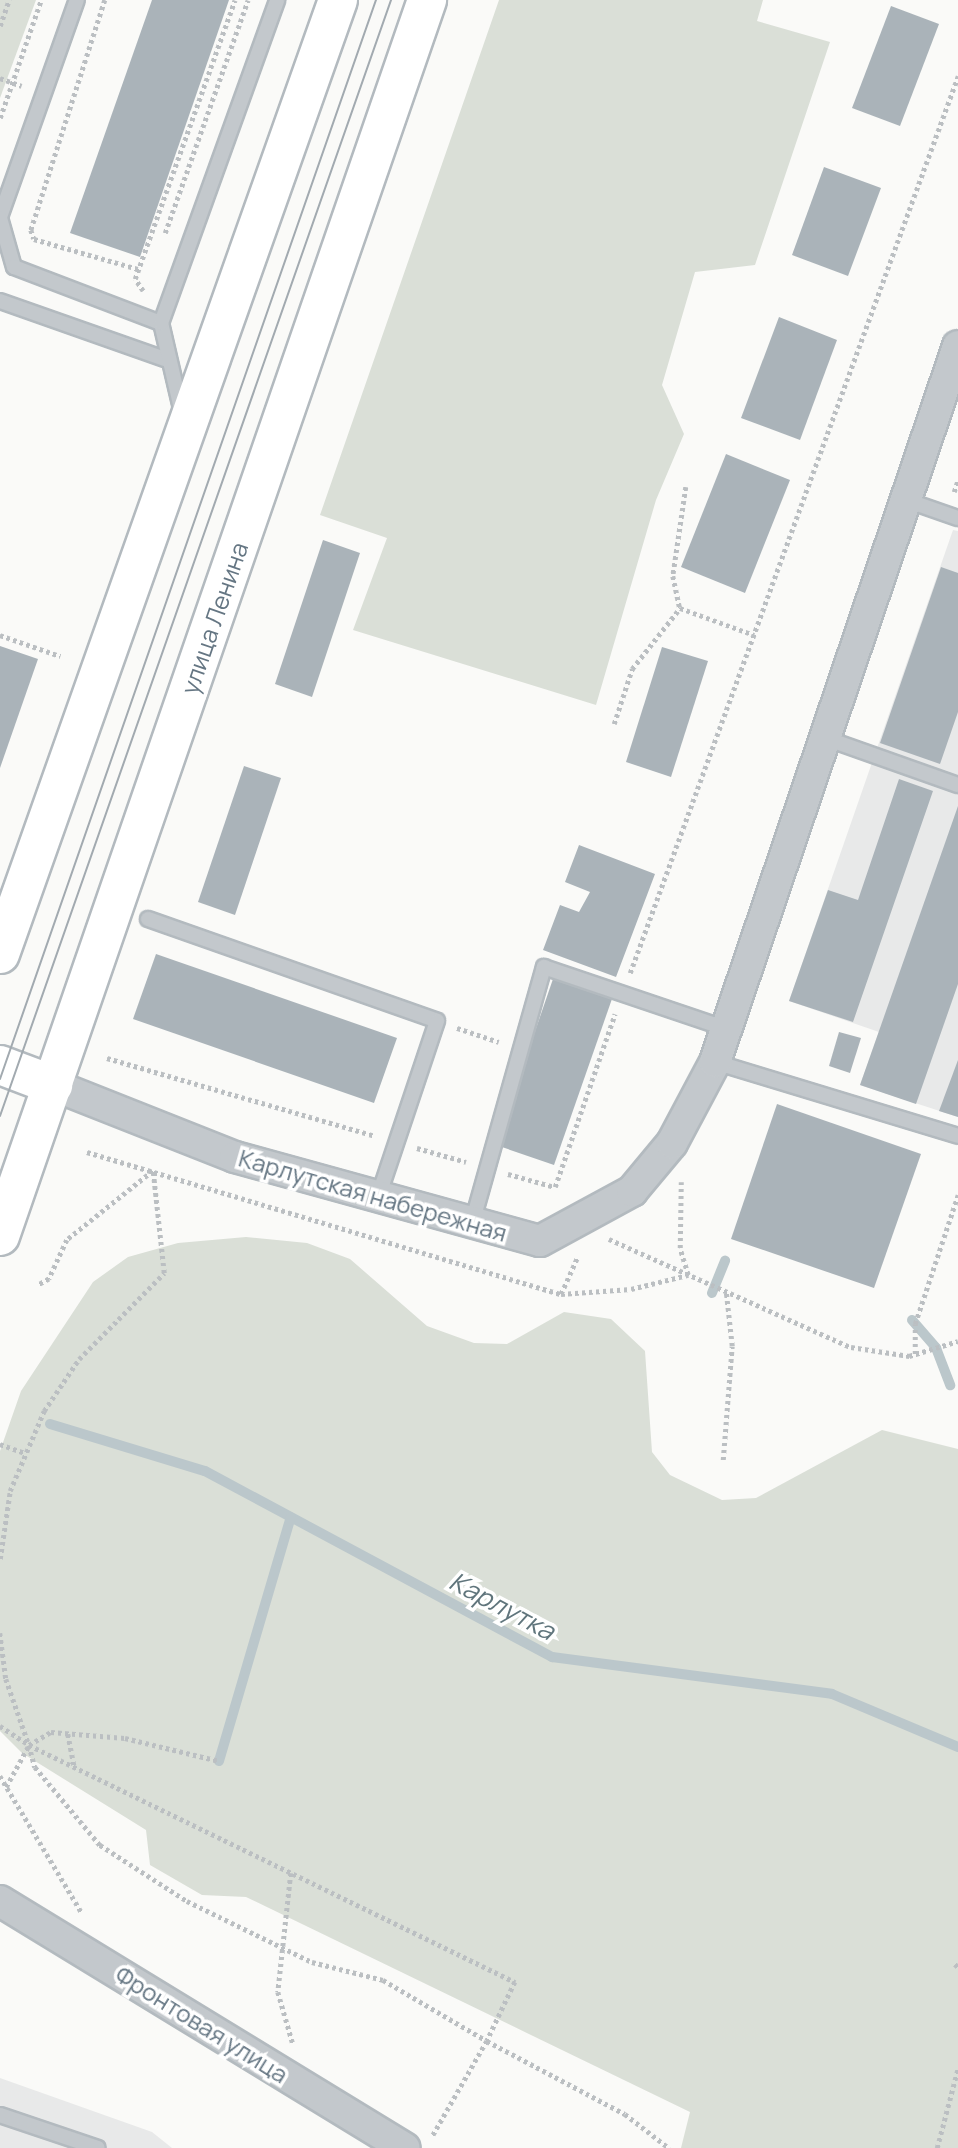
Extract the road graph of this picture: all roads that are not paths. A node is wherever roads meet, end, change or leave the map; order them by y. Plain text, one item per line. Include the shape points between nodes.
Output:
1 (77, 0) edge
2 (276, 0) edge
3 (338, 0) edge
4 (427, 0) edge
5 (0, 217) edge
6 (0, 300) edge
7 (161, 323) junction
8 (958, 346) edge
9 (165, 359) junction
10 (187, 426) junction
11 (903, 499) junction
12 (958, 518) edge
13 (825, 738) junction
14 (958, 785) edge
15 (148, 919) dead end
16 (0, 954) edge
17 (727, 1028) junction
18 (715, 1062) junction
19 (0, 1065) edge
20 (53, 1084) junction
21 (958, 1136) edge
22 (377, 1200) junction
23 (472, 1223) junction
24 (0, 1236) edge
25 (0, 1901) edge
26 (0, 2115) edge
27 (374, 2140) edge
28 (98, 2148) edge
29 (404, 2148) edge

1 - 5 lane
2 - 7 lane
3 - 10 main road
4 - 20 main road, улица Ленина
5 - 7 lane via 13,267 143,312
6 - 9 lane
7 - 9 lane
8 - 11 street, Карлутская набережная
9 - 10 lane
10 - 16 main road
11 - 12 lane
11 - 13 street, Карлутская набережная
13 - 14 lane
13 - 17 street, Карлутская набережная
15 - 22 lane via 437,1021
17 - 18 street, Карлутская набережная
17 - 23 lane via 544,967
18 - 21 lane
18 - 23 street, Карлутская набережная via 672,1143 632,1191 584,1222 540,1241
19 - 20 main road
20 - 22 street, Карлутская набережная via 235,1157
20 - 24 main road, улица Ленина
22 - 23 street, Карлутская набережная
25 - 27 street, Фронтовая улица
26 - 28 lane
27 - 29 street, Фронтовая улица

